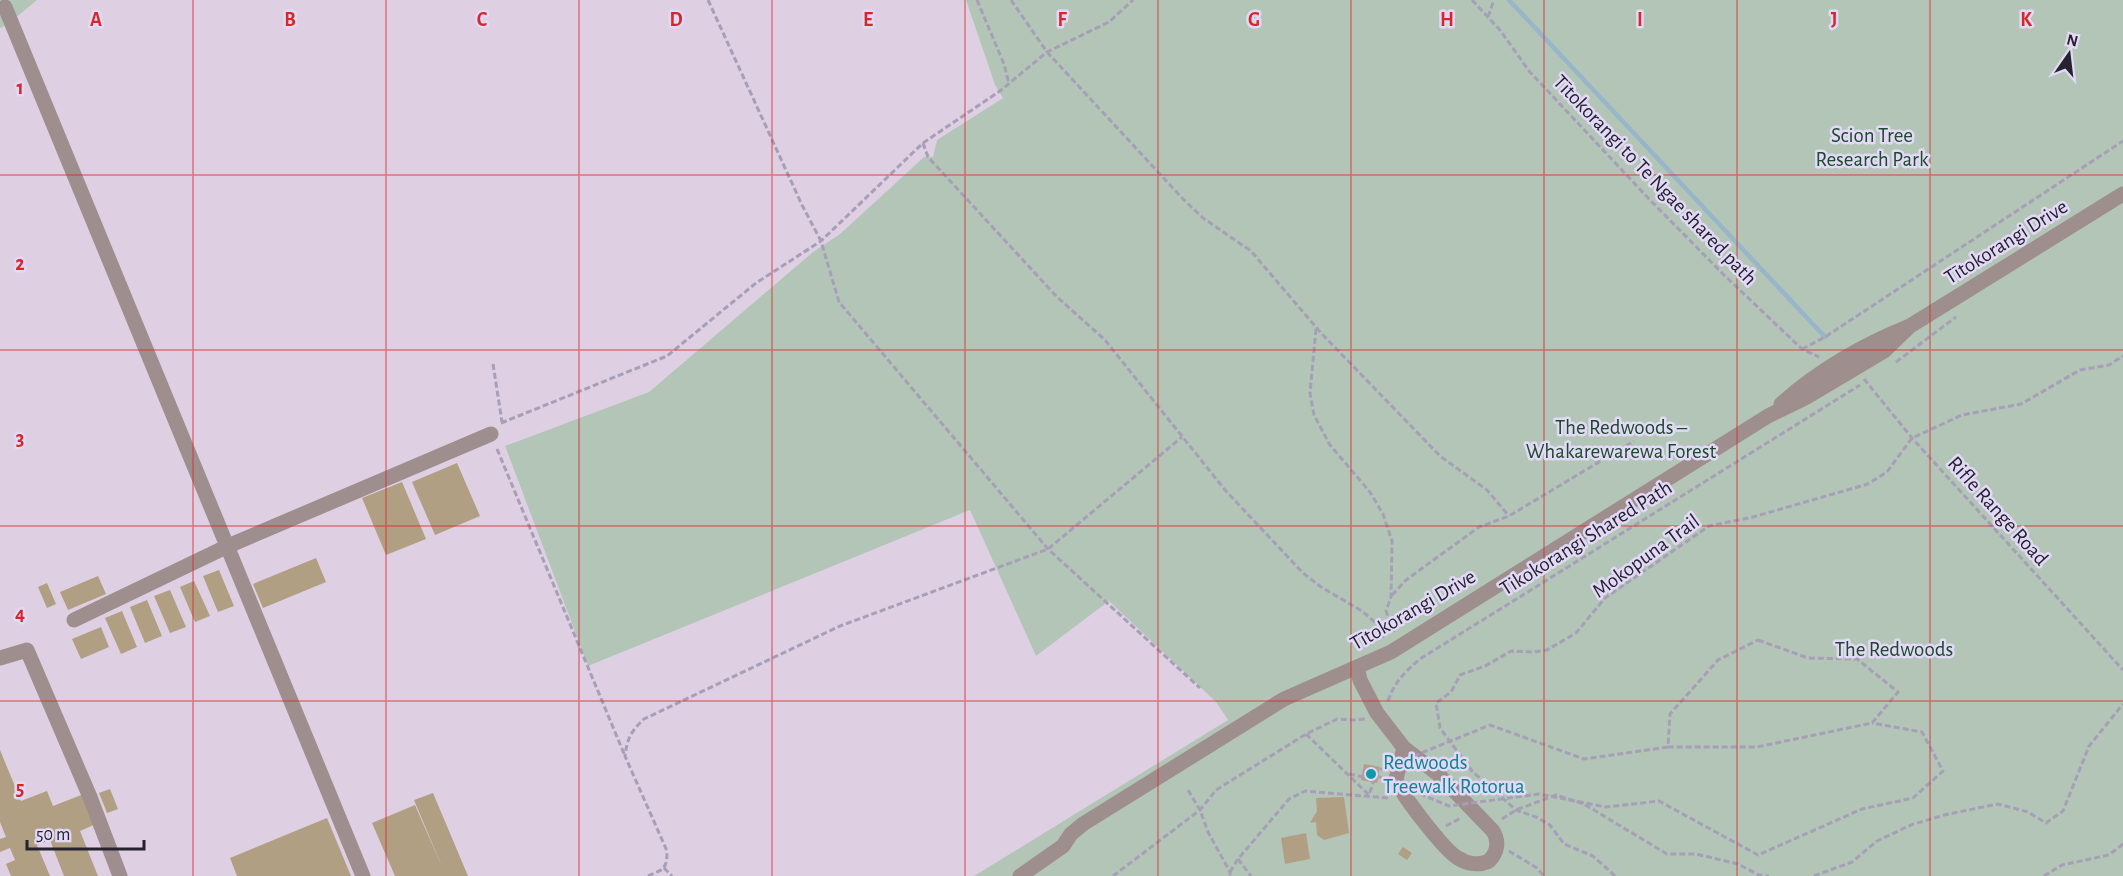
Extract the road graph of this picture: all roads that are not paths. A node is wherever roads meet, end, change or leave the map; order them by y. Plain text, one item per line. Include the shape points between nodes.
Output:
1 (5, 7) dead end
2 (2123, 194) edge
3 (1910, 326) junction
4 (1768, 416) junction
5 (491, 434) road end
6 (228, 546) junction
7 (74, 620) dead end
8 (0, 658) edge
9 (1357, 667) junction
10 (1404, 748) junction
11 (120, 876) edge
12 (363, 876) edge
13 (1020, 876) edge

1 - 6 street
2 - 3 street, Tītokorangi Drive
3 - 4 street, Tītokorangi Drive via 1884,351
3 - 4 street, Tītokorangi Drive via 1874,340 1798,388
4 - 9 street, Tītokorangi Drive via 1395,649
5 - 6 street
6 - 7 street
6 - 12 street
8 - 11 street via 27,650
9 - 10 street via 1377,713
9 - 13 street, Tītokorangi Drive via 1284,699 1083,824 1052,855
10 - 10 street via 1438,774 1496,836 1495,853 1489,861 1472,863 1452,854 1396,783

